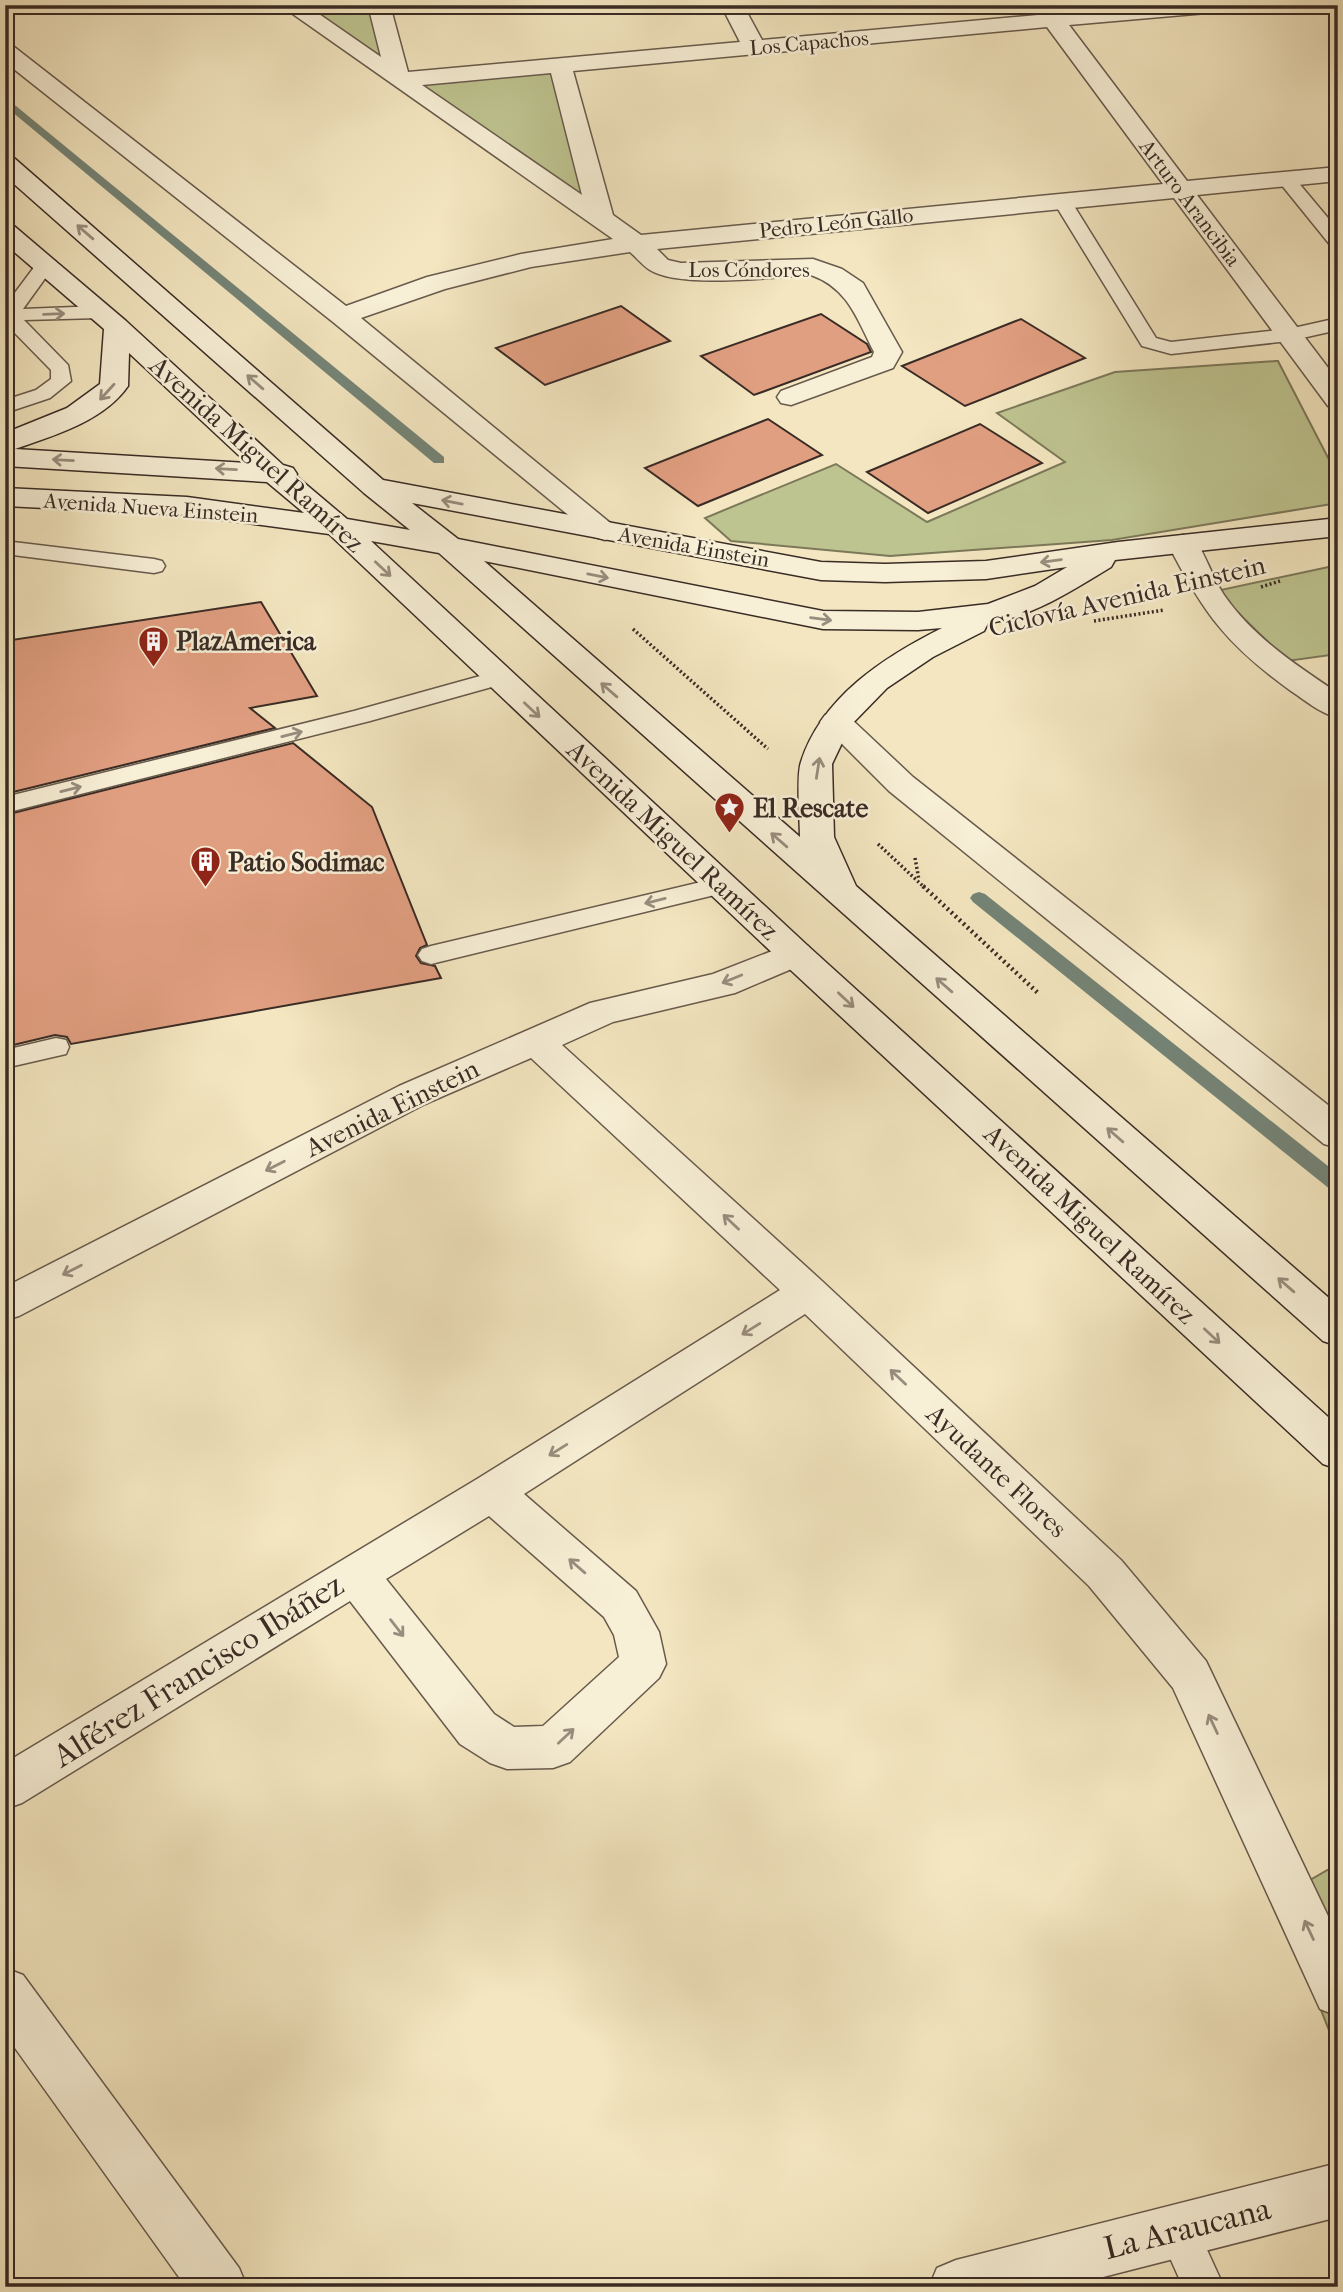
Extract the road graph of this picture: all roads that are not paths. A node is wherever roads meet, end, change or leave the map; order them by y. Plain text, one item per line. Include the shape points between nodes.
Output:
1 (291, 5) edge
2 (379, 5) edge
3 (732, 5) edge
4 (1219, 5) edge
5 (1048, 13) edge
6 (754, 47) junction
7 (5, 51) edge
8 (559, 65) junction
9 (399, 80) junction
10 (5, 163) edge
11 (1338, 174) edge
12 (1286, 179) junction
13 (1180, 190) junction
14 (1062, 201) junction
15 (601, 219) junction
16 (5, 231) edge
17 (1338, 242) edge
18 (636, 243) junction
19 (45, 266) junction
20 (7, 315) edge
21 (342, 316) junction
22 (108, 319) junction
23 (1338, 324) edge
24 (1289, 335) junction
25 (791, 397) dead end
26 (1338, 400) edge
27 (5, 407) edge
28 (5, 443) edge
29 (5, 457) edge
30 (273, 472) junction
31 (374, 487) junction
32 (5, 497) edge
33 (338, 526) junction
34 (1338, 527) edge
35 (605, 531) junction
36 (1183, 544) junction
37 (447, 545) junction
38 (5, 547) edge
39 (1118, 551) junction
40 (154, 566) dead end
41 (994, 613) junction
42 (498, 678) junction
43 (1338, 708) edge
44 (836, 722) junction
45 (5, 805) edge
46 (722, 885) junction
47 (849, 901) junction
48 (795, 954) junction
49 (431, 955) dead end
50 (535, 1041) junction
51 (56, 1046) dead end
52 (5, 1059) edge
53 (1338, 1134) edge
54 (808, 1292) junction
55 (5, 1305) edge
56 (1338, 1330) edge
57 (1338, 1452) edge
58 (492, 1492) junction
59 (355, 1574) junction
60 (5, 1788) edge
61 (5, 1992) edge
62 (1338, 1992) edge
63 (1338, 2190) edge
64 (1178, 2231) junction
65 (220, 2287) edge
66 (956, 2287) edge
67 (1204, 2287) edge

1 - 9 street, Los Cóndores
2 - 9 street
3 - 6 street
4 - 5 street, Los Capachos
5 - 6 street, Los Capachos
5 - 13 street, Arturo Arancibia
6 - 8 street, Los Capachos
7 - 21 street
8 - 9 street, Los Capachos
8 - 15 street
9 - 15 street, Los Cóndores
31 -> 10 street, Avenida Miguel Ramírez
11 - 12 street, Pedro León Gallo
12 - 13 street, Pedro León Gallo
12 - 17 lane
13 - 14 street, Pedro León Gallo
13 - 24 street, Arturo Arancibia
14 - 18 street, Pedro León Gallo
14 - 24 lane via 1149,342 1171,348
15 - 18 street, Los Cóndores
16 - 19 street, Avenida Miguel Ramírez
18 - 21 street, Pedro León Gallo via 517,263 436,283
18 - 25 street, Los Cóndores via 659,265 680,271 813,267 834,274 854,289 888,352 883,362
19 - 20 lane
19 - 22 street, Avenida Miguel Ramírez
20 -> 22 lane
20 - 27 lane via 61,369 61,382 43,394
21 - 35 street
22 -> 28 street via 114,386 88,409
22 - 30 street, Avenida Miguel Ramírez
23 - 24 lane
24 - 26 street, Arturo Arancibia
30 -> 29 street, Avenida Nueva Einstein
30 - 31 street, Avenida Einstein
30 - 33 street, Avenida Miguel Ramírez
35 -> 31 street, Avenida Einstein
31 - 37 street, Avenida Miguel Ramírez
32 - 33 street, Avenida Nueva Einstein via 187,506
33 - 37 street, Avenida Einstein
33 -> 42 street, Avenida Miguel Ramírez
34 - 36 street, Avenida Einstein
39 -> 35 street, Avenida Einstein via 986,570 821,571
36 - 39 street, Avenida Einstein
36 - 43 street via 1213,601 1246,639
37 -> 41 street, Avenida Einstein via 823,620 918,621
47 -> 37 street, Avenida Miguel Ramírez
38 - 40 lane
39 - 41 street, Avenida Einstein via 1046,592
41 - 44 street via 876,681
45 -> 42 lane
42 -> 46 street, Avenida Miguel Ramírez
47 -> 44 street via 817,837 816,764
44 - 53 street via 901,784
46 - 48 street, Avenida Miguel Ramírez
46 -> 49 lane
56 -> 47 street, Avenida Miguel Ramírez
48 -> 50 street, Avenida Einstein via 722,984 603,1012
48 -> 57 street, Avenida Miguel Ramírez
54 -> 50 street, Ayudante Flores
50 -> 55 street, Avenida Einstein via 412,1095
51 - 52 lane
54 -> 58 street, Alférez Francisco Ibáñez
62 -> 54 street, Ayudante Flores via 1190,1675 1105,1573
58 - 59 street, Alférez Francisco Ibáñez
59 -> 58 street, Alférez Francisco Ibáñez via 477,1729 507,1748 553,1747 643,1664 636,1632 620,1604
59 - 60 street, Alférez Francisco Ibáñez
61 - 65 street
63 - 64 street, La Araucana
64 - 66 street, La Araucana
64 - 67 lane

